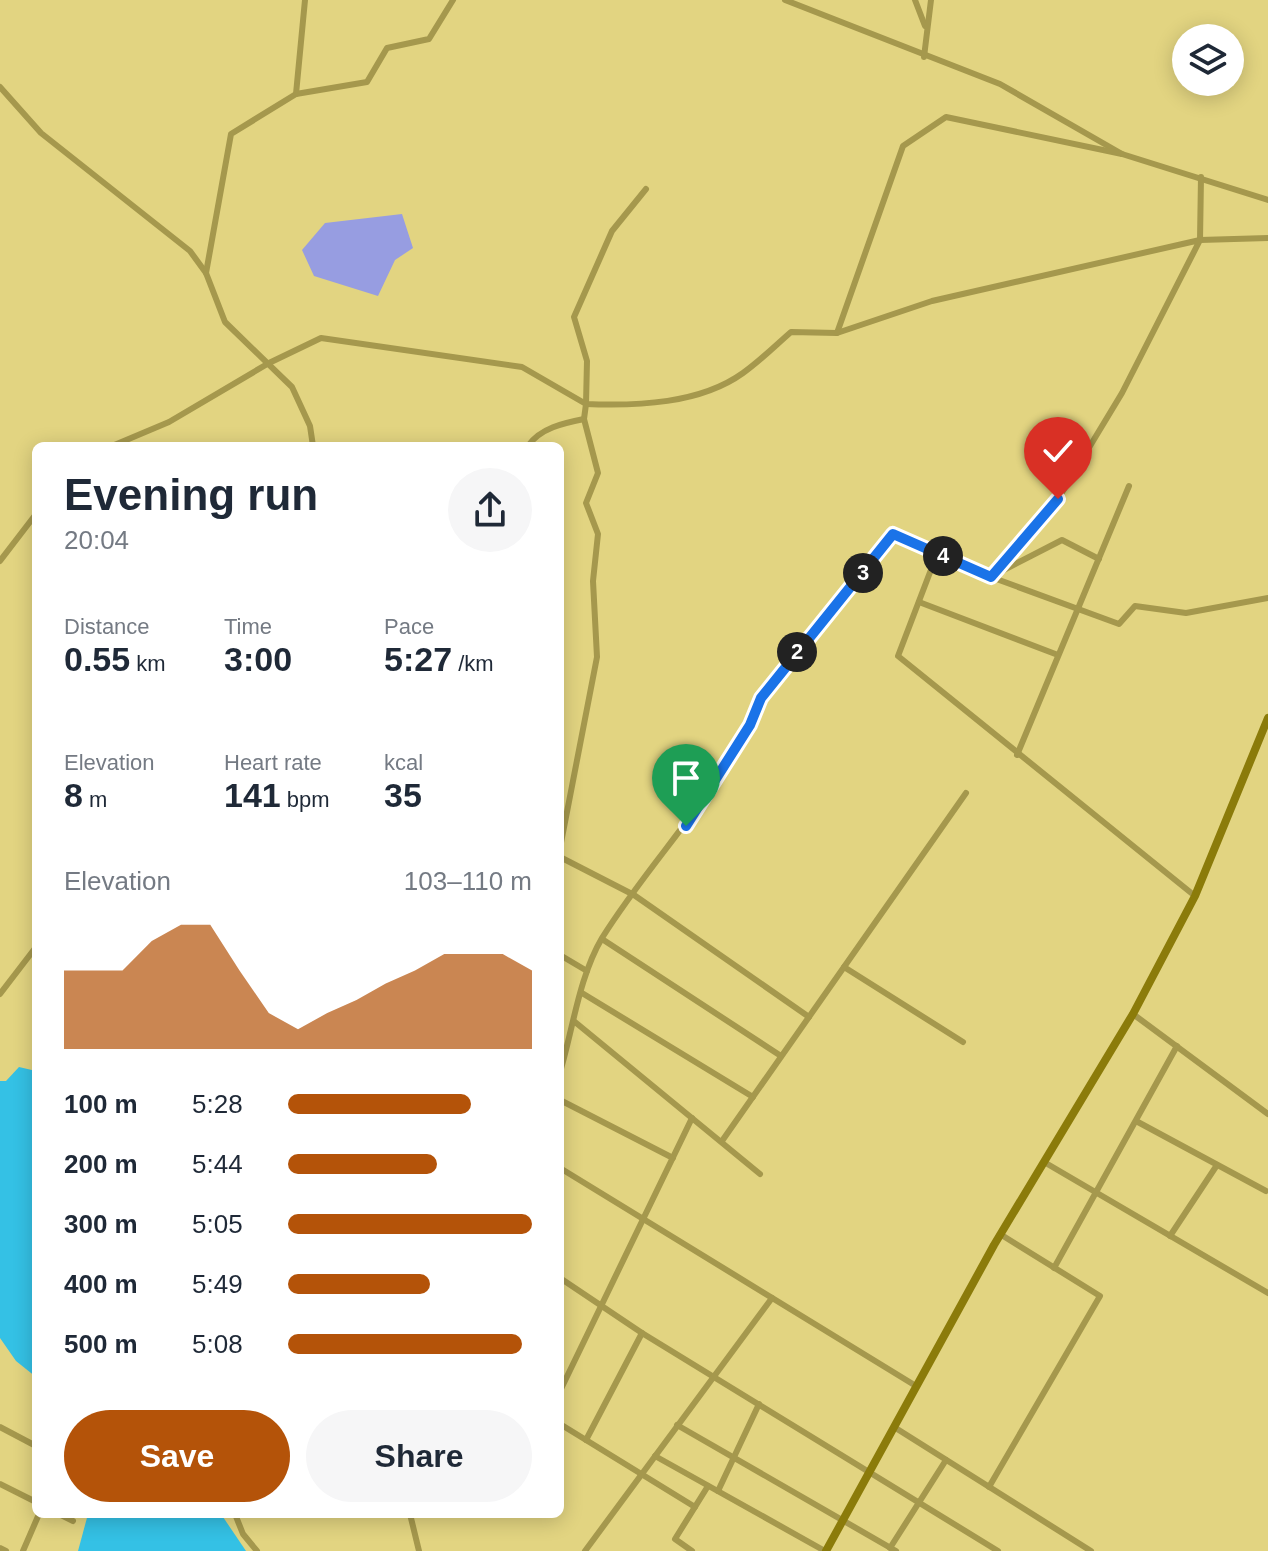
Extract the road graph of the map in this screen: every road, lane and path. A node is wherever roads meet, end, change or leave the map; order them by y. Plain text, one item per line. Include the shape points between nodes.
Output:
1 (305, 0) edge
2 (453, 0) edge
3 (785, 0) edge
4 (915, 0) edge
5 (931, 0) edge
6 (926, 28) junction
7 (924, 57) junction
8 (0, 87) edge
9 (296, 94) junction
10 (1122, 154) junction
11 (1201, 177) junction
12 (646, 189) dead end
13 (1268, 200) edge
14 (1268, 238) edge
15 (1200, 240) junction
16 (206, 273) junction
17 (837, 333) junction
18 (269, 363) junction
19 (586, 404) junction
20 (584, 419) junction
21 (122, 442) edge
22 (312, 442) edge
23 (532, 442) edge
24 (1129, 486) dead end
25 (32, 519) edge
26 (937, 554) junction
27 (1099, 559) junction
28 (0, 561) edge
29 (991, 577) junction
30 (1268, 598) edge
31 (919, 602) junction
32 (1077, 611) junction
33 (1058, 655) junction
34 (1268, 718) edge
35 (1017, 755) junction
36 (966, 793) dead end
37 (564, 827) edge
38 (564, 859) edge
39 (634, 895) junction
40 (1195, 896) junction
41 (602, 939) junction
42 (32, 952) edge
43 (564, 957) edge
44 (844, 967) junction
45 (587, 971) junction
46 (582, 993) junction
47 (0, 994) edge
48 (1133, 1014) junction
49 (809, 1017) junction
50 (575, 1022) junction
51 (963, 1042) dead end
52 (1177, 1046) junction
53 (781, 1056) junction
54 (564, 1059) edge
55 (753, 1097) junction
56 (564, 1102) edge
57 (1268, 1114) edge
58 (692, 1118) junction
59 (1136, 1121) junction
60 (722, 1141) junction
61 (673, 1158) junction
62 (1044, 1162) junction
63 (1217, 1165) junction
64 (564, 1170) edge
65 (760, 1174) dead end
66 (1266, 1191) dead end
67 (1096, 1192) junction
68 (644, 1218) junction
69 (1000, 1234) junction
70 (1170, 1236) junction
71 (1054, 1268) junction
72 (564, 1281) edge
73 (1268, 1293) edge
74 (772, 1298) junction
75 (602, 1306) junction
76 (642, 1333) junction
77 (713, 1375) junction
78 (564, 1383) edge
79 (916, 1386) junction
80 (759, 1404) junction
81 (677, 1425) junction
82 (564, 1426) edge
83 (0, 1427) edge
84 (894, 1427) junction
85 (586, 1440) junction
86 (32, 1444) edge
87 (655, 1456) junction
88 (734, 1458) junction
89 (946, 1460) junction
90 (870, 1473) junction
91 (642, 1475) junction
92 (0, 1484) edge
93 (708, 1486) junction
94 (989, 1487) junction
95 (718, 1491) junction
96 (32, 1500) edge
97 (919, 1503) junction
98 (695, 1507) junction
99 (37, 1518) edge
100 (67, 1518) edge
101 (237, 1518) edge
102 (411, 1518) edge
103 (73, 1521) dead end
104 (843, 1521) junction
105 (0, 1548) edge
106 (587, 1550) edge
107 (891, 1550) edge
108 (6, 1551) edge
109 (23, 1551) edge
110 (257, 1551) edge
111 (419, 1551) edge
112 (692, 1551) edge
113 (826, 1551) edge
114 (998, 1551) edge
115 (1091, 1551) edge

1 - 9 street
2 - 9 street via 429,39 387,48 367,82
3 - 7 street
4 - 6 street
5 - 6 street
6 - 7 street
7 - 10 street via 1000,84
8 - 16 street via 41,133 161,226
9 - 16 street via 231,134
10 - 11 street
10 - 17 street via 946,117 903,146
11 - 13 street
11 - 15 street
12 - 19 street via 612,231 574,317 587,361
14 - 15 street
15 - 17 street via 932,301
15 - 29 street via 1122,393 1058,499
16 - 18 street via 225,322
17 - 19 street via 791,332 743,374 706,393 629,406
18 - 19 street via 321,338 522,367
18 - 21 street via 169,422
18 - 22 street via 292,387
19 - 20 street
20 - 23 street via 559,424
20 - 37 street via 598,473 586,503 598,534 593,581 597,657
24 - 27 street
25 - 28 street
26 - 29 street
26 - 31 street
26 - 39 street via 893,534 761,698 750,725 686,826
27 - 29 street via 1062,540
27 - 32 street
29 - 32 street
30 - 32 street via 1186,613 1135,606 1119,624
31 - 33 street
31 - 35 street via 898,656
32 - 33 street
33 - 35 street
34 - 40 main road
35 - 40 street
36 - 44 street
38 - 39 street
39 - 41 street
39 - 49 street
40 - 48 main road
41 - 45 street
41 - 53 street
42 - 47 street
43 - 45 street
44 - 49 street
44 - 51 street
45 - 46 street
46 - 50 street
46 - 55 street
48 - 52 street
48 - 62 main road
49 - 53 street
50 - 54 street
50 - 58 street
52 - 57 street
52 - 59 street
53 - 55 street
55 - 60 street
56 - 61 street
58 - 60 street
58 - 61 street
59 - 63 street
59 - 67 street
60 - 65 street
61 - 68 street
62 - 67 street
62 - 69 main road
63 - 66 street
63 - 70 street
64 - 68 street
67 - 70 street
67 - 71 street
68 - 74 street
68 - 75 street
69 - 71 street
69 - 79 main road
70 - 73 street
71 - 94 street via 1100,1296
72 - 75 street
74 - 77 street
74 - 79 street
75 - 76 street
75 - 78 street
76 - 77 street
76 - 85 street
77 - 80 street
77 - 81 street
79 - 84 main road
80 - 88 street
80 - 90 street
81 - 87 street
81 - 88 street
82 - 85 street
83 - 86 street
84 - 89 street
84 - 90 main road
85 - 91 street
87 - 91 street
87 - 93 street
88 - 95 street
88 - 104 street
89 - 94 street
89 - 97 street
90 - 97 street
90 - 104 main road
91 - 98 street
91 - 106 street
92 - 96 street
93 - 95 street
93 - 98 street
94 - 115 street
95 - 113 street
97 - 107 street
97 - 114 street
98 - 112 street via 675,1539
99 - 109 street
100 - 103 street
101 - 110 street
102 - 111 street
104 - 107 street
104 - 113 main road
105 - 108 street

